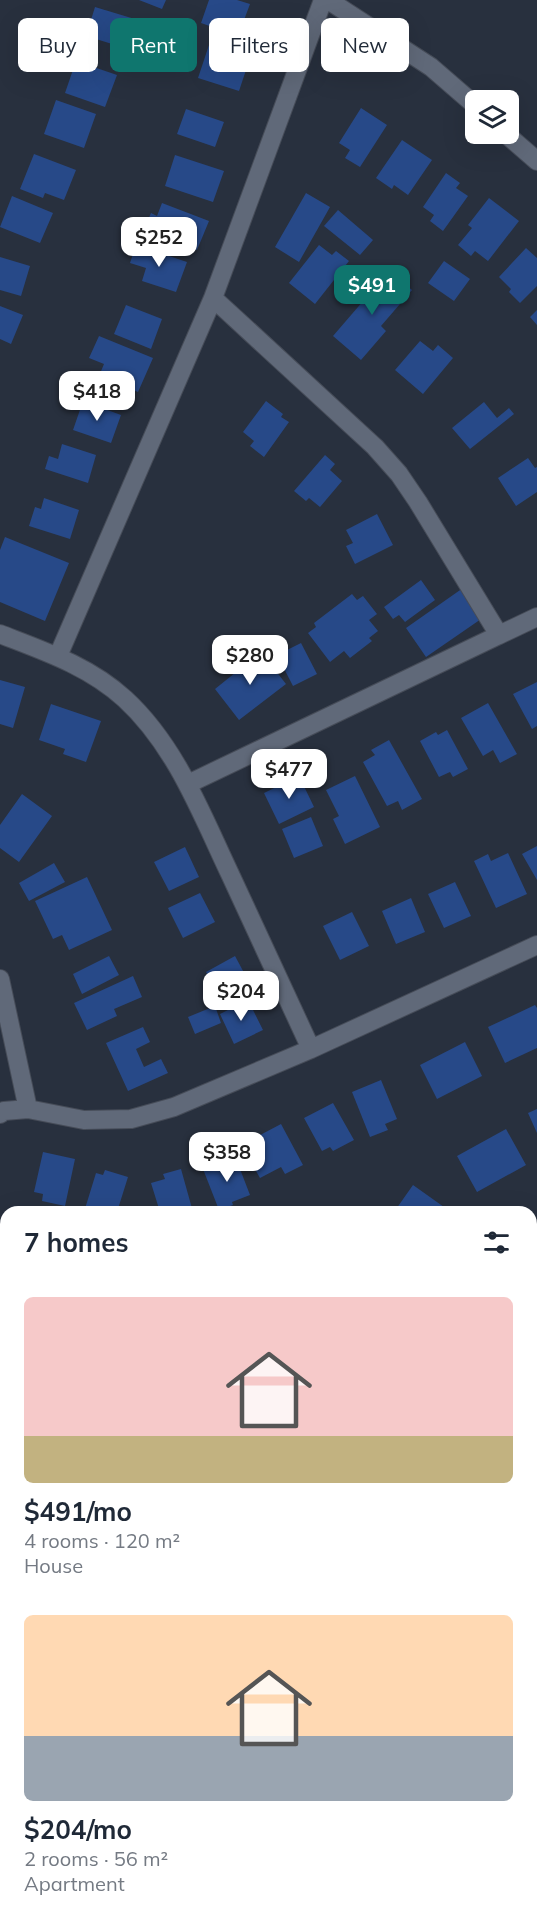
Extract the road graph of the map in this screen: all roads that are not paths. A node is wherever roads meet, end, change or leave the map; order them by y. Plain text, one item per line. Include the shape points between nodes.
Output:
1 (323, 0) edge
2 (328, 0) edge
3 (465, 97) edge
4 (517, 144) edge
5 (537, 161) edge
6 (213, 298) junction
7 (537, 617) edge
8 (0, 634) edge
9 (499, 635) junction
10 (58, 656) junction
11 (188, 784) junction
12 (537, 945) edge
13 (0, 978) edge
14 (311, 1048) junction
15 (28, 1109) junction
16 (0, 1114) edge

1 - 6 street
2 - 3 street via 430,68
4 - 5 street
6 - 9 street via 375,447 399,474
6 - 10 street
7 - 9 street
8 - 10 street
9 - 11 street
10 - 11 street via 125,699 160,739
11 - 14 street
12 - 14 street
13 - 15 street
14 - 15 street via 174,1107 131,1119 84,1120
15 - 16 street

